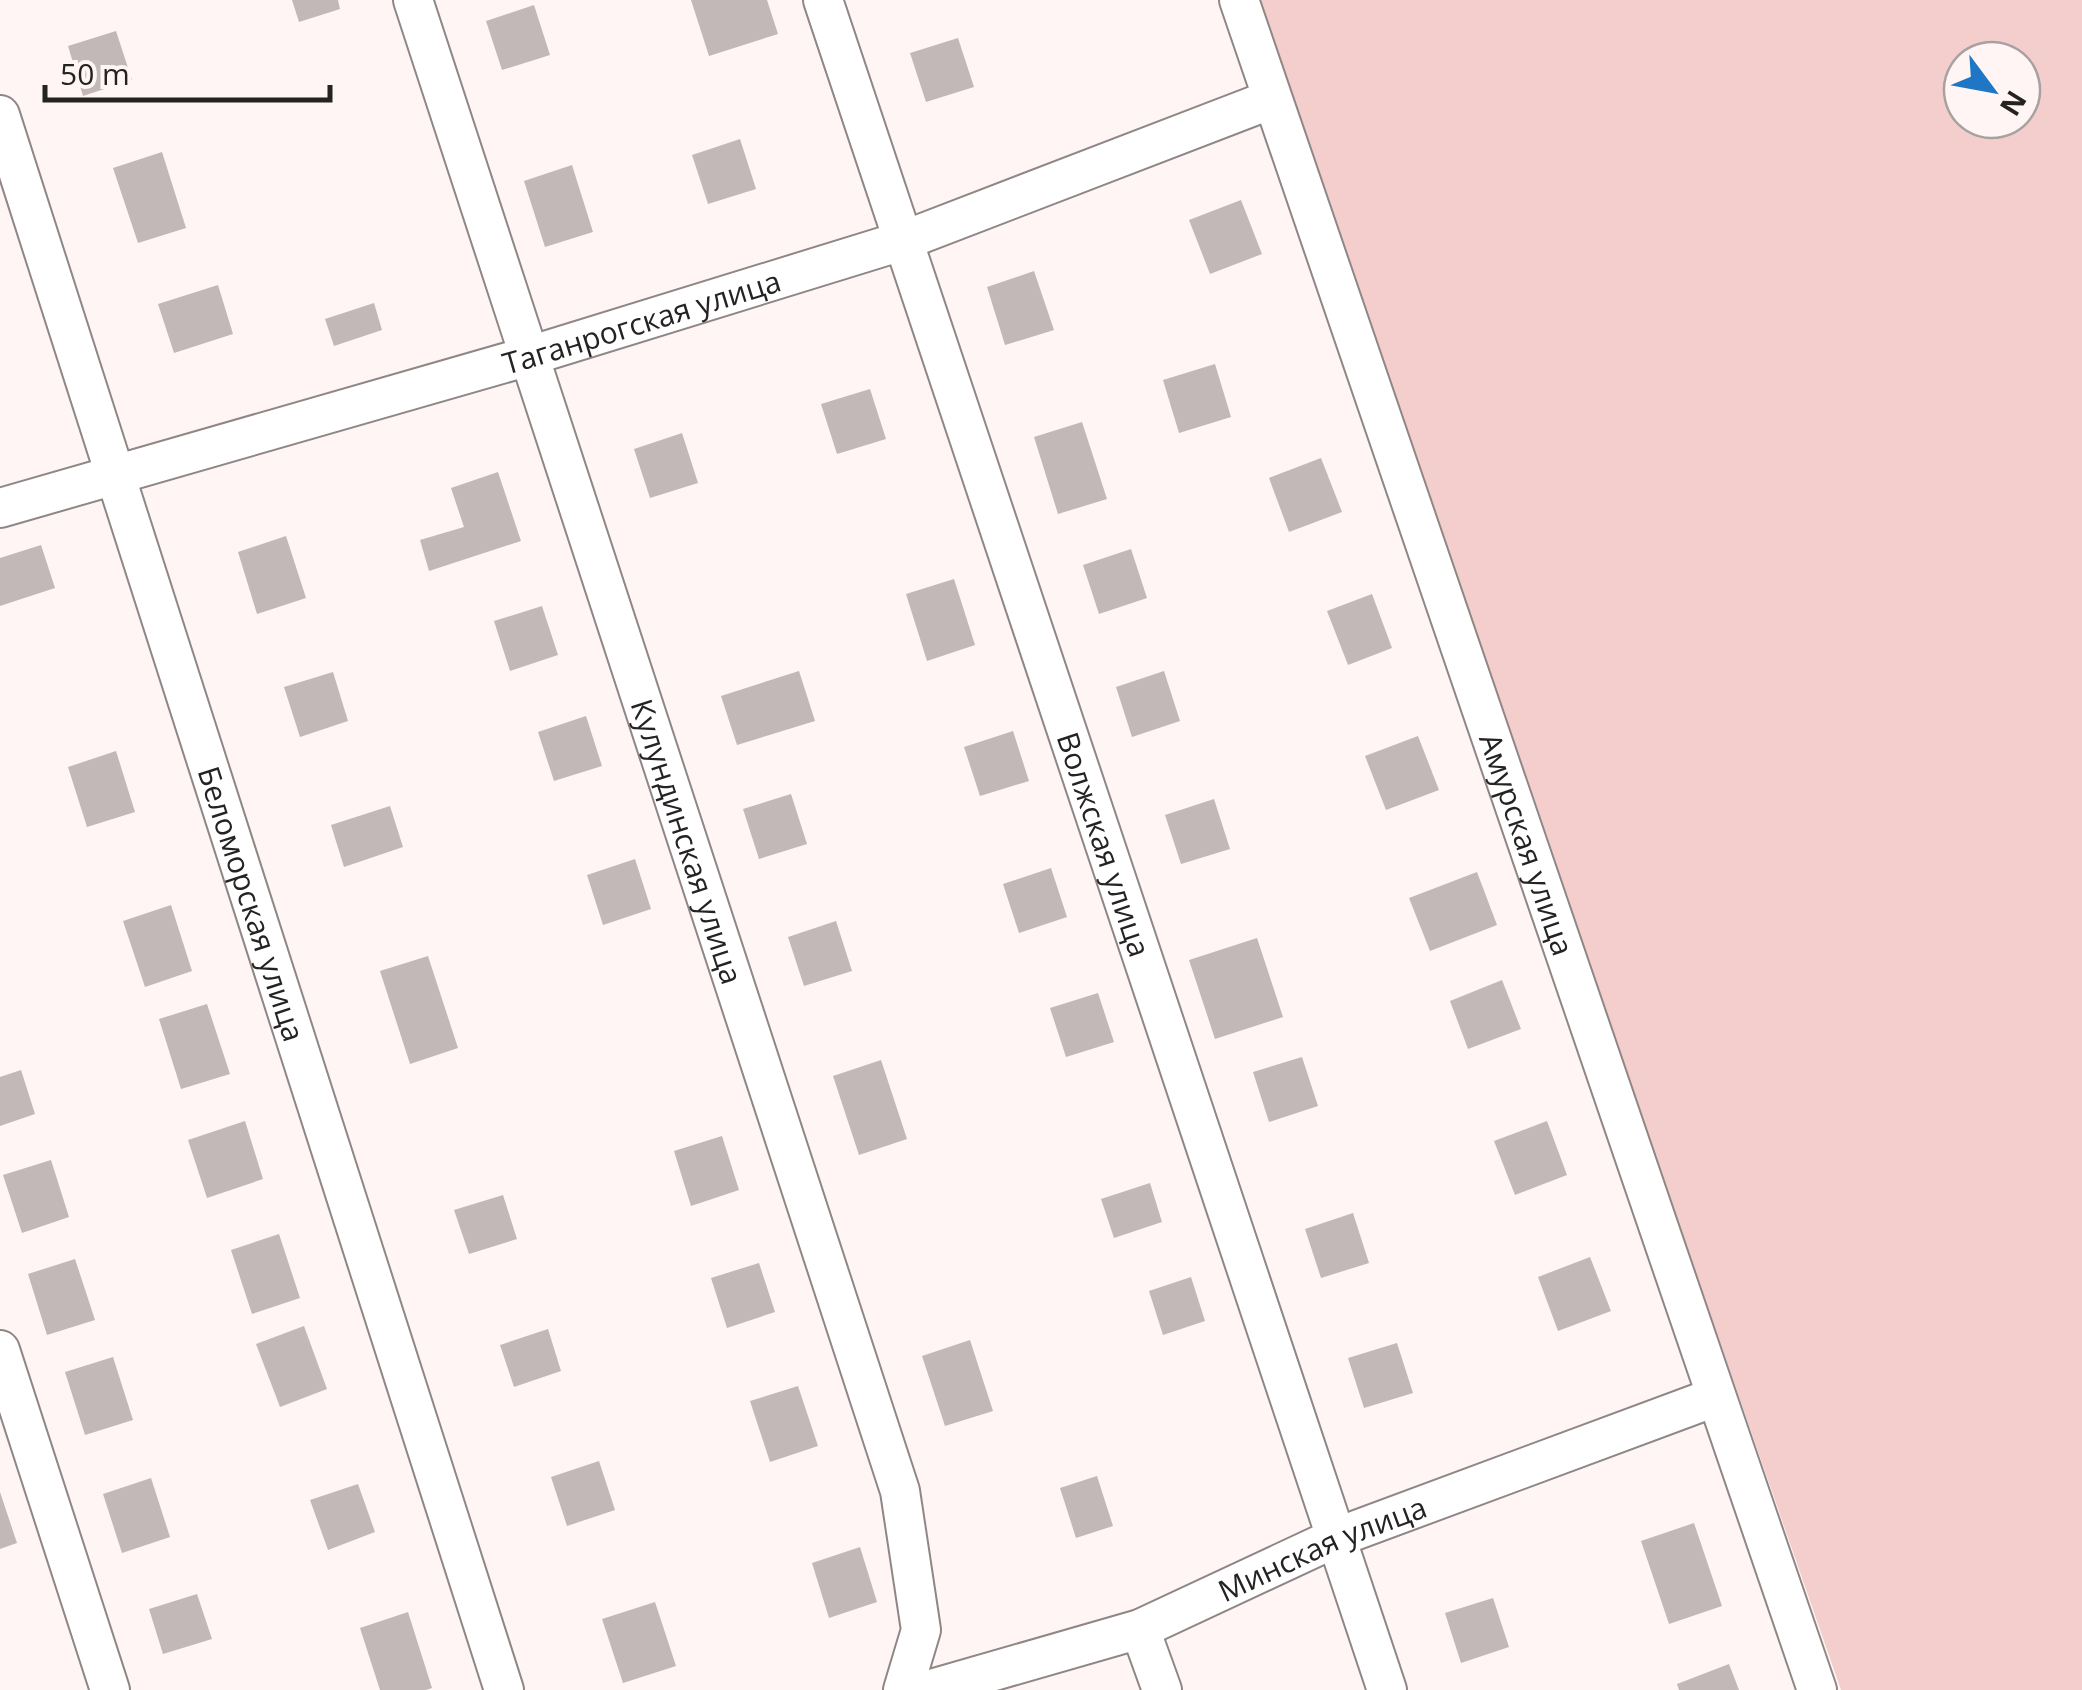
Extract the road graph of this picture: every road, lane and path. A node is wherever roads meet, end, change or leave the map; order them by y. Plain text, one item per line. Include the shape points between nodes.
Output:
1 (412, 0) edge
2 (824, 0) edge
3 (1239, 0) edge
4 (1272, 99) junction
5 (0, 115) edge
6 (905, 240) junction
7 (530, 356) junction
8 (115, 475) junction
9 (0, 508) edge
10 (0, 1350) edge
11 (1715, 1398) junction
12 (1335, 1538) junction
13 (1140, 1628) junction
14 (110, 1690) edge
15 (504, 1690) edge
16 (902, 1690) edge
17 (928, 1690) edge
18 (1162, 1690) edge
19 (1386, 1690) edge
20 (1816, 1690) edge

1 - 7 street, Кулундинская улица
2 - 6 street, Волжская улица
3 - 4 street, Амурская улица
4 - 6 street, Таганрогская улица
4 - 11 street, Амурская улица
5 - 8 street, Беломорская улица
6 - 7 street, Таганрогская улица
6 - 12 street, Волжская улица
7 - 8 street, Таганрогская улица
7 - 16 street, Кулундинская улица via 900,1491 921,1630
8 - 9 street, Таганрогская улица
8 - 15 street, Беломорская улица
10 - 14 street
11 - 12 street, Минская улица
11 - 20 street, Амурская улица
12 - 13 street, Минская улица
12 - 19 street, Волжская улица
13 - 17 street, Минская улица
13 - 18 street

